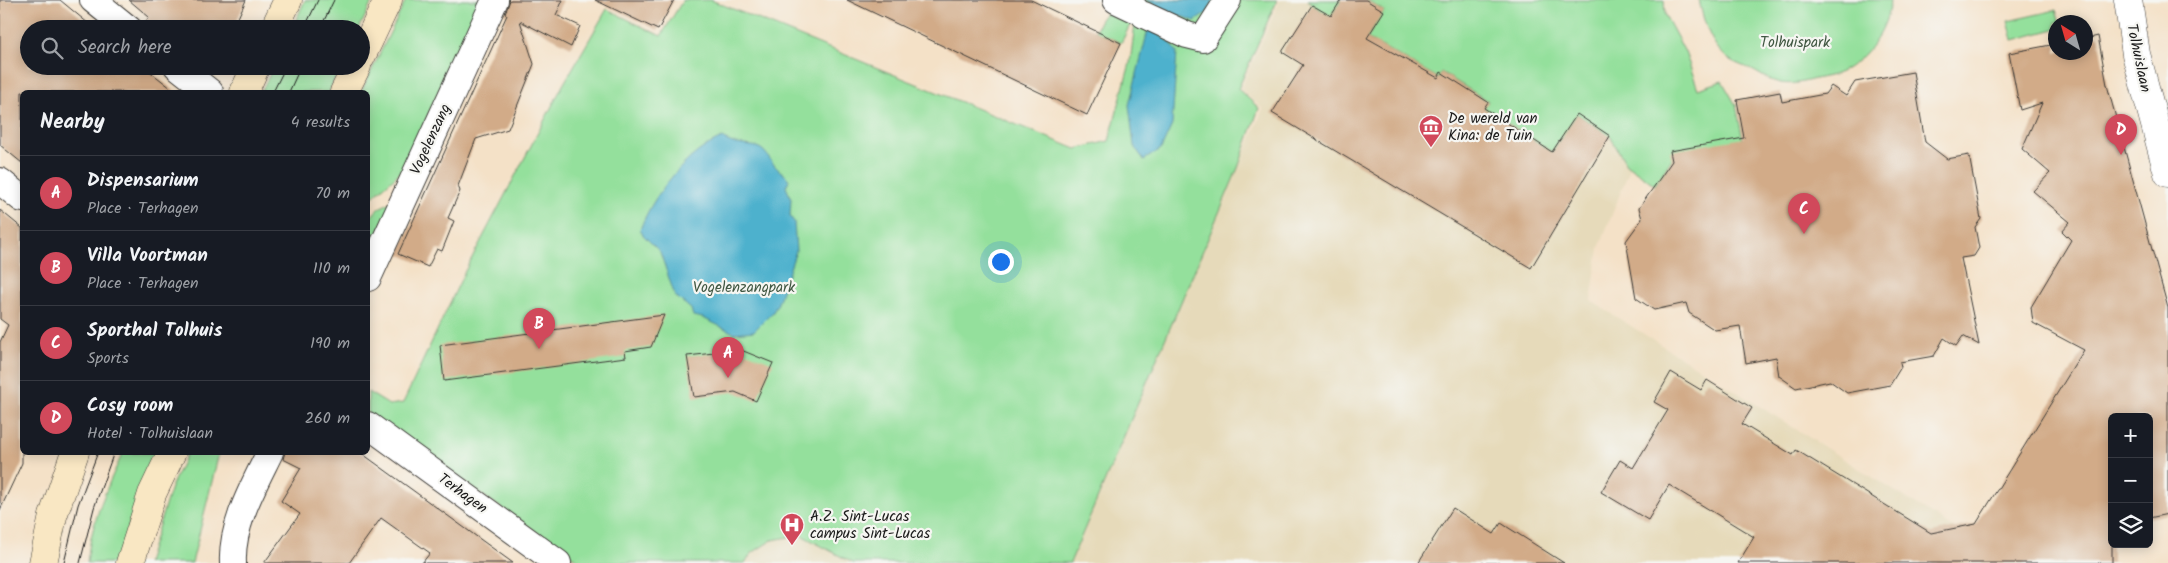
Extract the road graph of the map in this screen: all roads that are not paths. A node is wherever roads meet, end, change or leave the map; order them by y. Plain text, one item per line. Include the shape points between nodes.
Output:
1 (93, 0) edge
2 (288, 0) edge
3 (388, 0) edge
4 (495, 0) edge
5 (1228, 0) edge
6 (2128, 0) edge
7 (1132, 8) edge
8 (119, 20) edge
9 (278, 20) edge
10 (370, 38) edge
11 (188, 75) edge
12 (252, 75) edge
13 (352, 75) edge
14 (207, 90) edge
15 (245, 90) edge
16 (345, 90) edge
17 (2168, 173) edge
18 (0, 181) edge
19 (20, 197) edge
20 (370, 274) edge
21 (370, 426) edge
22 (74, 455) edge
23 (171, 455) edge
24 (269, 455) edge
25 (44, 563) edge
26 (130, 563) edge
27 (233, 563) edge
28 (558, 563) edge

1 - 8 street
2 - 9 main road
3 - 10 main road
4 - 20 street, Vogelenzang
5 - 7 street via 1203,40
6 - 17 street, Tolhuislaan via 2136,54
11 - 14 street
12 - 15 main road
13 - 16 main road
18 - 19 street
21 - 28 street, Terhagen
22 - 25 main road via 53,516
23 - 26 main road via 152,494
24 - 27 street via 242,517 232,548

